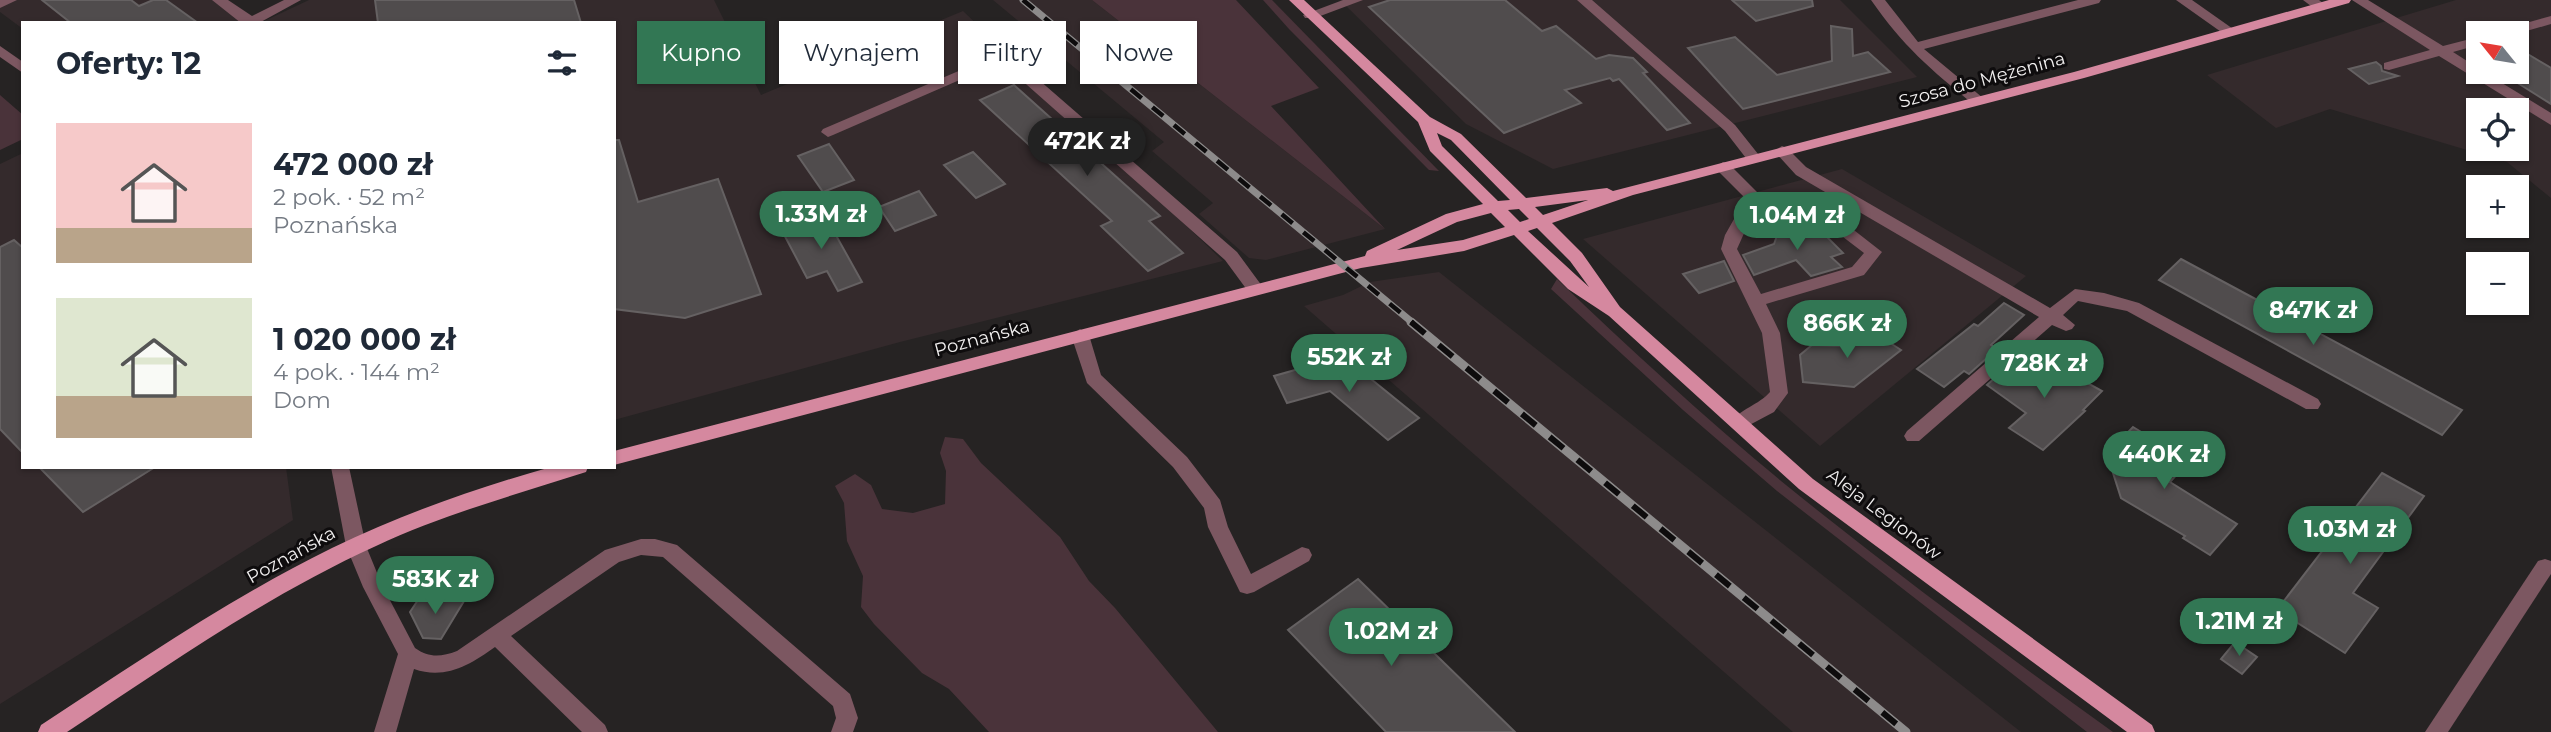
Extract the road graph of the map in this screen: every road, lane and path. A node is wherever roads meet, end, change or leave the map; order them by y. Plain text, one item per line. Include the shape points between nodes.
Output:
1 (10, 0) edge
2 (219, 0) edge
3 (1296, 0) edge
4 (1356, 0) edge
5 (1584, 0) edge
6 (1878, 0) edge
7 (2094, 0) edge
8 (2183, 0) edge
9 (2344, 0) edge
10 (2359, 0) edge
11 (291, 1) edge
12 (2315, 3) edge
13 (0, 4) edge
14 (1310, 15) junction
15 (2551, 20) edge
16 (248, 21) edge
17 (251, 21) edge
18 (2529, 26) edge
19 (2229, 31) junction
20 (2466, 45) edge
21 (1915, 47) junction
22 (0, 50) edge
23 (2442, 52) junction
24 (2389, 66) dead end
25 (21, 67) edge
26 (1978, 101) junction
27 (1425, 120) junction
28 (2551, 120) edge
29 (828, 132) dead end
30 (1782, 151) junction
31 (1754, 159) junction
32 (1723, 167) junction
33 (1628, 191) junction
34 (1520, 203) junction
35 (1493, 207) junction
36 (1765, 209) junction
37 (1538, 221) junction
38 (1516, 229) junction
39 (1361, 262) junction
40 (1256, 290) junction
41 (1757, 301) junction
42 (1615, 312) junction
43 (2049, 315) junction
44 (2066, 325) dead end
45 (1080, 335) junction
46 (2312, 404) dead end
47 (1740, 423) junction
48 (1913, 436) dead end
49 (616, 457) edge
50 (340, 469) edge
51 (573, 469) edge
52 (356, 546) junction
53 (1302, 555) dead end
54 (2545, 566) dead end
55 (496, 635) junction
56 (408, 654) junction
57 (49, 732) edge
58 (385, 732) edge
59 (597, 732) edge
60 (842, 732) edge
61 (2144, 732) edge
62 (2436, 732) edge

1 - 13 street
2 - 16 street
3 - 14 main road, Aleja Legionów
4 - 14 street
5 - 31 street via 1730,128
6 - 21 street
7 - 21 street
8 - 19 street
9 - 12 main road, Szosa do Mężenina
10 - 23 street
11 - 17 street
12 - 19 main road, Szosa do Mężenina
14 - 27 main road, Aleja Legionów
15 - 18 street
19 - 26 main road, Szosa do Mężenina
20 - 23 street
21 - 26 street
22 - 25 street
23 - 24 street
23 - 28 street
26 - 30 main road, Szosa do Mężenina
27 - 34 main road, Aleja Legionów via 1456,136
27 - 35 main road, Aleja Legionów via 1435,148
29 - 40 street via 1003,56 1231,256
30 - 31 main road, Szosa do Mężenina
30 - 43 street via 1801,171
31 - 32 main road, Szosa do Mężenina
32 - 33 main road, Szosa do Mężenina
32 - 36 street
33 - 34 main road, Szosa do Mężenina
33 - 37 main road, Szosa do Mężenina
34 - 35 main road, Szosa do Mężenina
34 - 37 main road, Aleja Legionów
35 - 38 main road, Aleja Legionów
35 - 39 main road, Poznańska via 1439,223
36 - 41 street via 1744,216 1730,249
36 - 41 street via 1812,206 1874,252 1858,271
37 - 38 main road, Szosa do Mężenina
37 - 42 main road, Aleja Legionów via 1591,275
38 - 39 main road, Poznańska via 1440,250
38 - 42 main road, Aleja Legionów via 1574,285
39 - 40 main road, Poznańska
40 - 45 main road, Poznańska
41 - 47 street via 1771,333 1779,393 1768,407
42 - 47 main road, Aleja Legionów
43 - 44 street
43 - 46 street via 2075,295 2133,307
43 - 48 street
45 - 49 main road, Poznańska
45 - 53 street via 1093,378 1180,462 1213,505 1218,527 1247,586
47 - 61 main road, Aleja Legionów via 1805,484
50 - 52 street
51 - 52 main road, Poznańska via 431,514
52 - 56 street
52 - 57 main road, Poznańska via 198,635
54 - 62 street
55 - 56 street via 444,665 417,662
55 - 59 street
55 - 60 street via 612,556 629,548 659,546 842,701 847,718
56 - 58 street

